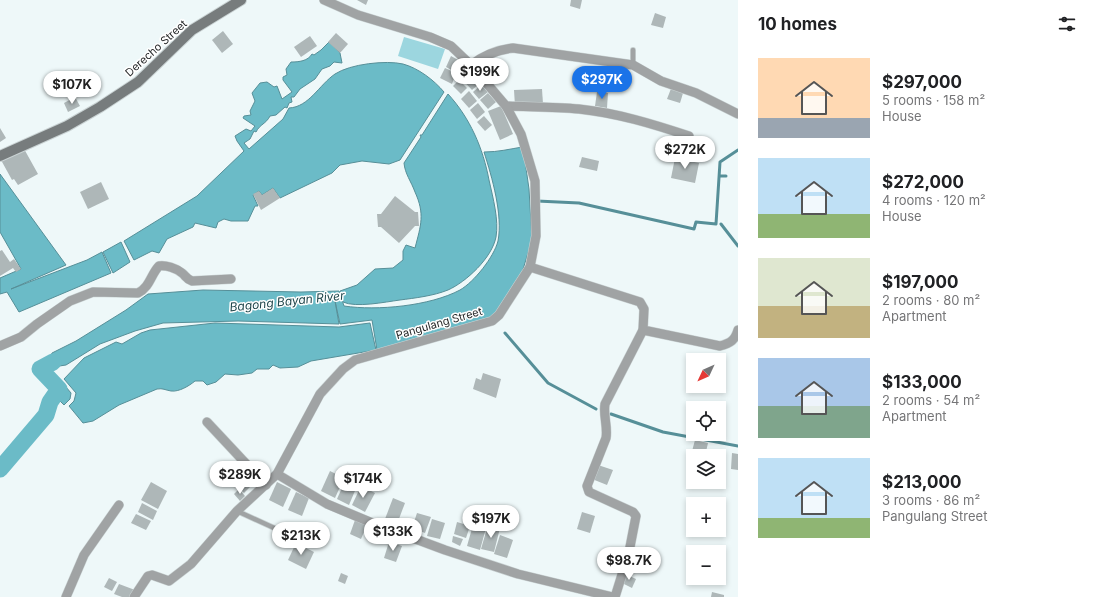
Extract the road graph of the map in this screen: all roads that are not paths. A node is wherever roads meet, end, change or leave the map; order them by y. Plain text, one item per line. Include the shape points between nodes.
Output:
1 (241, 0) edge
2 (324, 0) edge
3 (633, 50) dead end
4 (471, 65) junction
5 (633, 66) junction
6 (506, 106) junction
7 (738, 114) edge
8 (689, 136) dead end
9 (0, 156) edge
10 (530, 267) junction
11 (231, 279) dead end
12 (643, 330) junction
13 (738, 330) edge
14 (0, 346) edge
15 (207, 422) dead end
16 (277, 474) junction
17 (266, 485) junction
18 (119, 505) dead end
19 (238, 511) junction
20 (283, 532) dead end
21 (66, 597) edge
22 (134, 597) edge
23 (614, 597) edge

1 - 9 main road, Derecho Street via 192,30 138,82 100,108
2 - 4 street, Pangulang Street via 358,15 452,46
3 - 5 lane
4 - 5 street via 484,55 513,48
4 - 6 street, Pangulang Street
5 - 7 street via 661,81 696,93
6 - 8 street via 580,109 639,121
6 - 10 street, Pangulang Street via 521,134 535,181 536,236
10 - 12 street via 640,302 644,309
10 - 16 street, Pangulang Street via 499,315 492,321 355,360 343,369 317,399
11 - 14 street via 192,281 187,280 181,272 159,266 155,269 152,280 138,294 93,292 70,302 21,337
12 - 13 street via 720,346 736,338
12 - 23 street via 605,404 608,431 587,486 589,492 633,512 636,516 629,552
15 - 17 street
16 - 17 street, Pangulang Street
16 - 23 street via 327,504 445,550 518,574
17 - 19 street, Pangulang Street
18 - 21 street via 84,556
19 - 20 lane
19 - 22 street, Pangulang Street via 191,564 169,581 148,576

